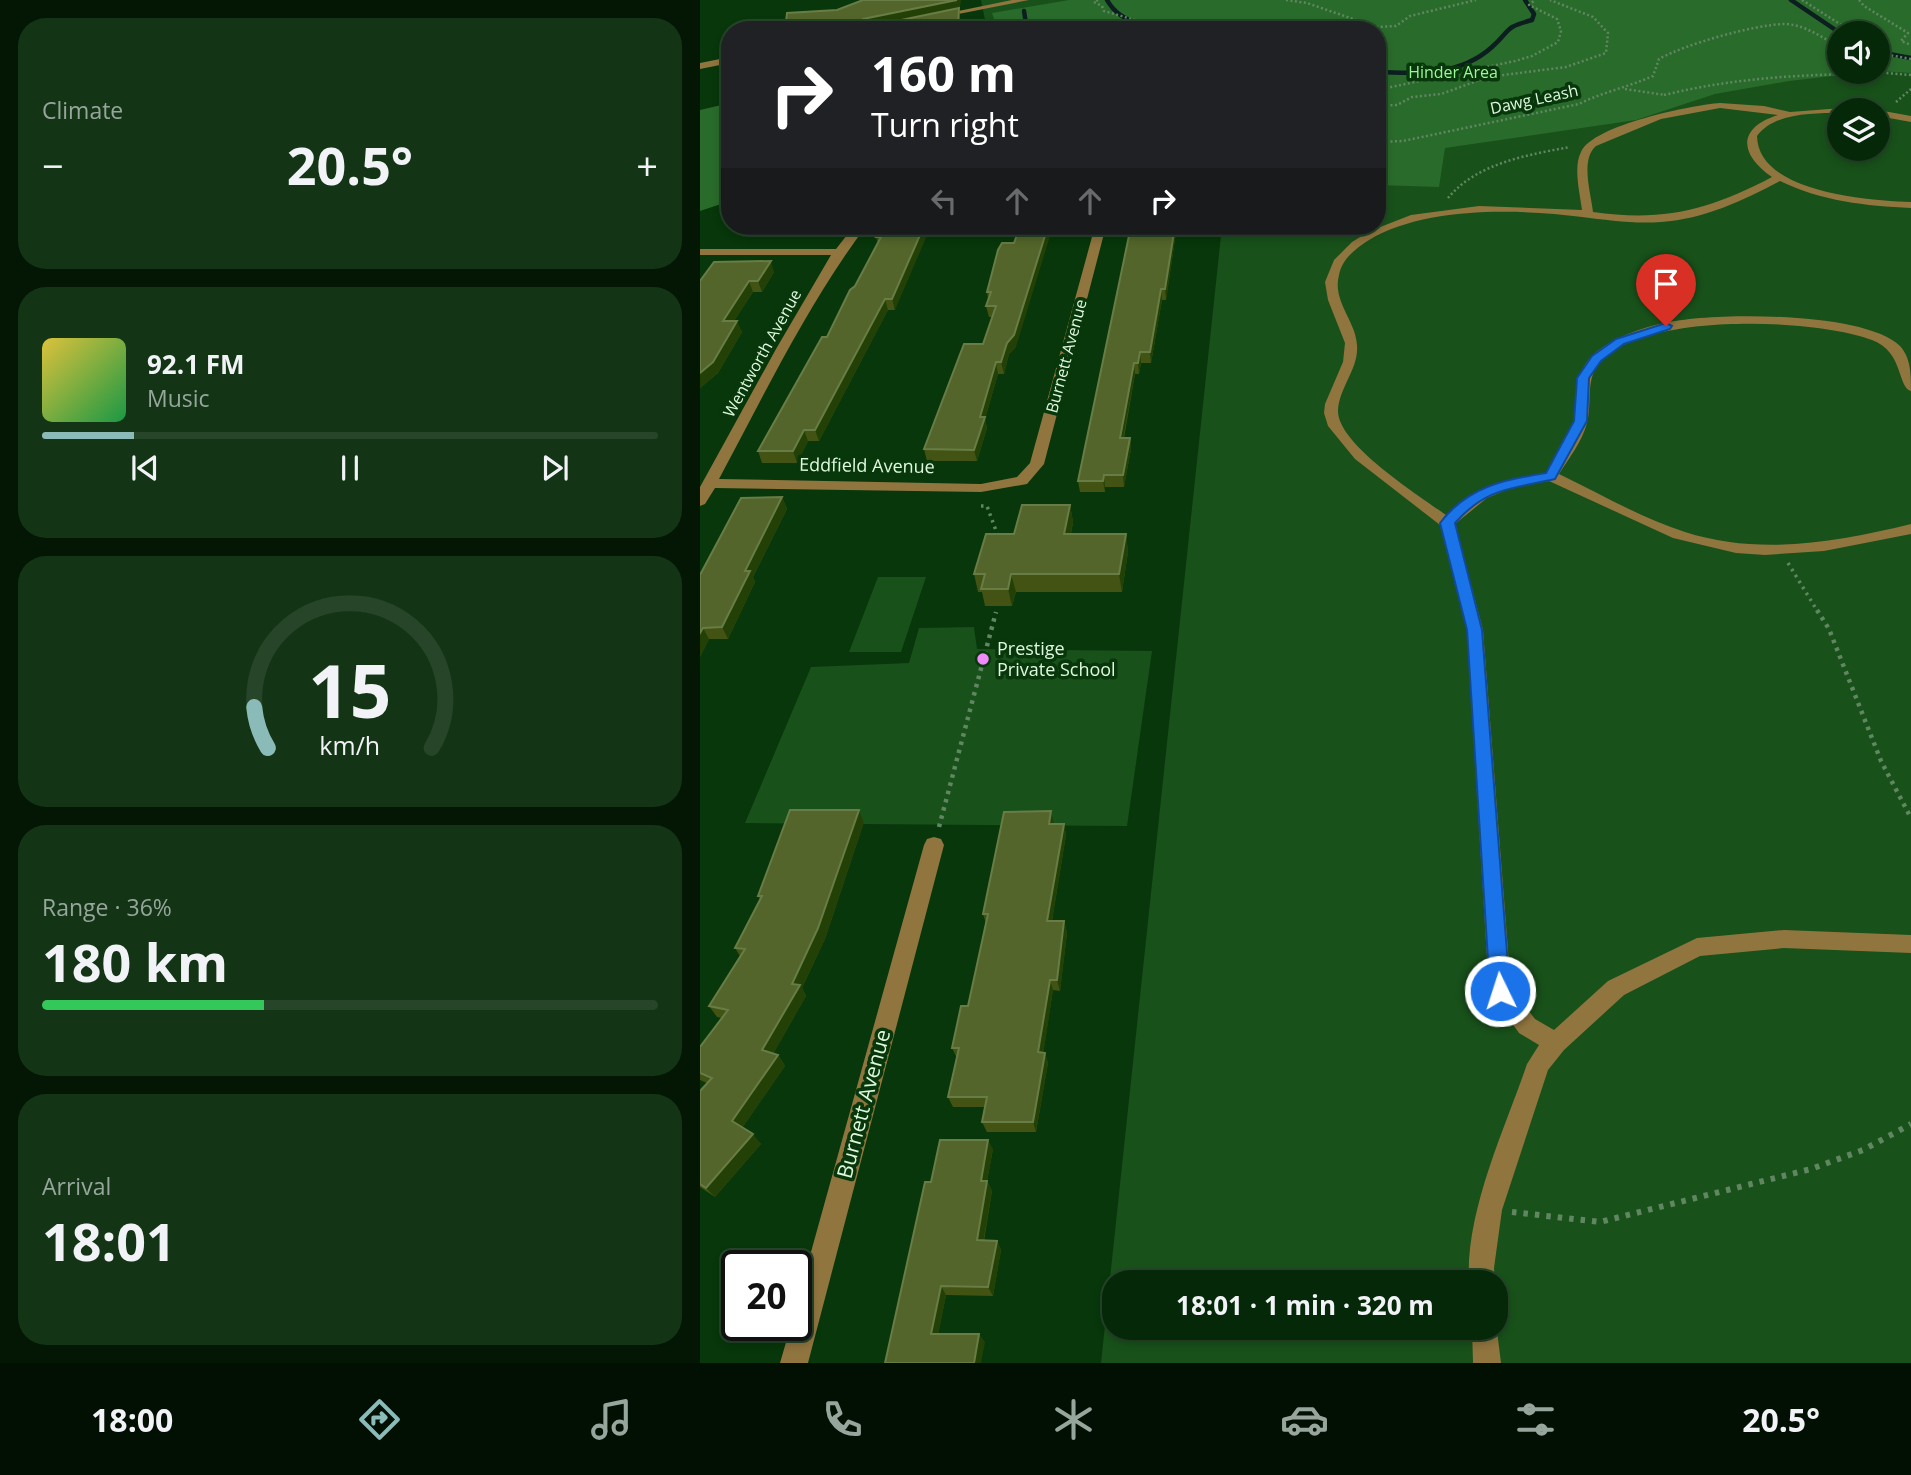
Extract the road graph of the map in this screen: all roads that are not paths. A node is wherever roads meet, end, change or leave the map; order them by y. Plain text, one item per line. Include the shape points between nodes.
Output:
1 (1025, 0) edge
2 (929, 18) edge
3 (721, 62) edge
4 (700, 65) edge
5 (1827, 111) edge
6 (1788, 114) junction
7 (1890, 116) edge
8 (1911, 120) edge
9 (1779, 178) junction
10 (1911, 205) edge
11 (1588, 215) junction
12 (1386, 226) edge
13 (853, 235) edge
14 (1099, 235) edge
15 (1369, 235) edge
16 (839, 252) junction
17 (700, 253) edge
18 (1911, 387) edge
19 (1551, 476) junction
20 (1022, 481) joint
21 (710, 483) junction
22 (700, 501) edge
23 (1447, 523) junction
24 (1911, 529) edge
25 (934, 845) road end
26 (1911, 944) edge
27 (1556, 1043) junction
28 (1481, 1270) edge
29 (1486, 1340) edge
30 (794, 1363) edge
31 (1487, 1363) edge

1 - 2 street
3 - 4 street
5 - 6 street
6 - 9 street via 1763,124 1750,143
6 - 11 street via 1728,105 1688,107 1646,119 1591,144 1584,155
7 - 8 street
9 - 10 street via 1838,197
9 - 11 street via 1710,212 1648,220
11 - 12 street via 1494,208 1446,211
13 - 16 street, Wentworth Avenue
14 - 20 street, Burnett Avenue via 1037,464
15 - 23 street via 1344,254 1333,273 1332,298 1352,349 1330,417 1353,451
16 - 17 street
16 - 21 street, Wentworth Avenue
18 - 19 street via 1894,346 1839,325 1722,319 1666,326 1620,341 1596,358 1583,378 1580,421
19 - 23 street via 1500,485 1463,506
19 - 24 street via 1678,535 1732,548 1780,551 1849,544
20 - 21 street, Eddfield Avenue via 981,488
21 - 22 street, Wentworth Avenue
23 - 27 street via 1475,630 1500,991 1527,1026
25 - 30 street, Burnett Avenue
26 - 27 street via 1784,939 1698,947 1616,988
27 - 28 street via 1538,1064 1489,1210
29 - 31 street

